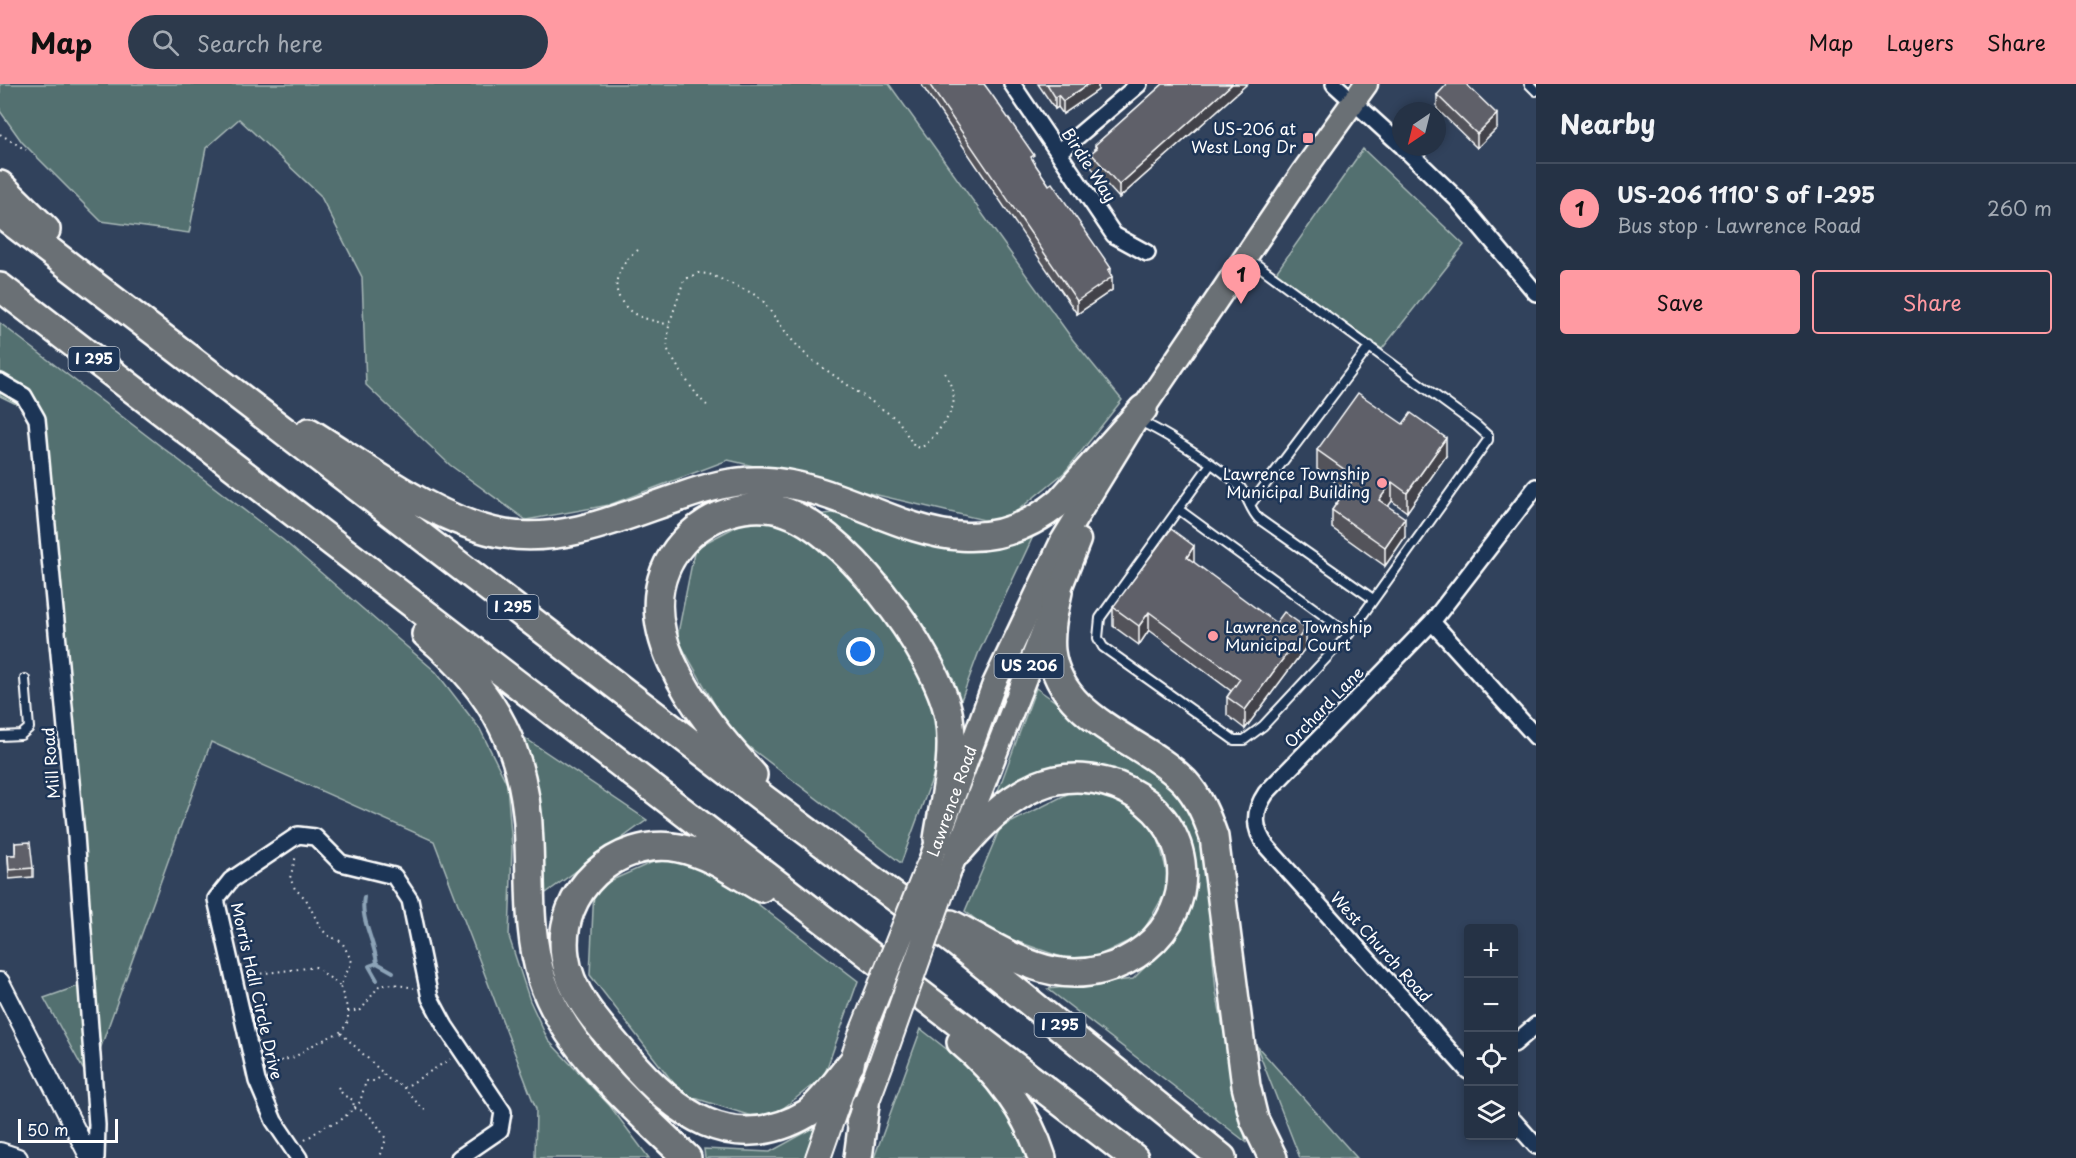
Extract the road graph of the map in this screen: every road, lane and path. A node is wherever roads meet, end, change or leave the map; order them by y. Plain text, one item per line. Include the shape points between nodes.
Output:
1 (1012, 84) edge
2 (1139, 84) edge
3 (1334, 84) edge
4 (1529, 84) edge
5 (1536, 91) edge
6 (1360, 92) edge
7 (1392, 133) edge
8 (0, 134) edge
9 (26, 150) dead end
10 (1060, 151) junction
11 (1412, 156) edge
12 (0, 185) edge
13 (0, 213) edge
14 (638, 250) dead end
15 (1147, 253) dead end
16 (1245, 256) junction
17 (0, 287) edge
18 (1536, 293) edge
19 (144, 325) junction
20 (669, 325) junction
21 (1370, 346) junction
22 (177, 351) junction
23 (943, 369) dead end
24 (0, 382) edge
25 (707, 405) dead end
26 (1141, 415) junction
27 (188, 431) junction
28 (1115, 456) junction
29 (1210, 465) junction
30 (1536, 487) edge
31 (1250, 505) junction
32 (1178, 509) junction
33 (1058, 591) junction
34 (1373, 599) junction
35 (1432, 622) junction
36 (1349, 634) junction
37 (25, 679) dead end
38 (0, 736) edge
39 (1536, 737) edge
40 (948, 845) junction
41 (1267, 847) joint
42 (296, 856) dead end
43 (850, 863) junction
44 (937, 872) junction
45 (895, 897) junction
46 (850, 939) junction
47 (249, 975) dead end
48 (901, 978) junction
49 (0, 982) edge
50 (340, 986) junction
51 (417, 988) dead end
52 (348, 1012) junction
53 (1536, 1025) edge
54 (340, 1032) junction
55 (1518, 1041) edge
56 (452, 1058) dead end
57 (269, 1064) dead end
58 (850, 1065) junction
59 (1464, 1067) edge
60 (384, 1074) junction
61 (338, 1087) dead end
62 (404, 1088) junction
63 (865, 1105) junction
64 (354, 1108) junction
65 (425, 1110) dead end
66 (1518, 1126) edge
67 (306, 1140) dead end
68 (1536, 1146) edge
69 (0, 1152) edge
70 (380, 1157) edge
71 (18, 1158) edge
72 (90, 1158) edge
73 (96, 1158) edge
74 (299, 1158) edge
75 (459, 1158) edge
76 (687, 1158) edge
77 (818, 1158) edge
78 (845, 1158) edge
79 (858, 1158) edge
80 (1042, 1158) edge
81 (1134, 1158) edge
82 (1222, 1158) edge
83 (1273, 1158) edge

1 - 10 street, Birdie Way
2 - 10 street
3 - 6 street
4 - 5 lane
6 - 7 street
6 - 16 main road, Lawrence Road / US 206
8 - 9 path
10 - 15 street, Birdie Way via 1114,236
11 - 18 street via 1457,199
12 - 19 highway
13 - 19 highway, I 295
14 - 20 path via 618,272 622,301 640,316
16 - 21 lane
16 - 26 main road, Lawrence Road / US 206
17 - 27 highway, I 295
19 - 22 highway, I 295
20 - 23 path via 678,290 690,275 709,274 752,293 809,358 898,420 908,440 921,448 936,434 955,404
20 - 25 path via 670,355 699,400
21 - 31 lane
21 - 34 lane via 1488,436
22 - 26 highway via 431,507 481,528 528,536 578,531 713,486 758,480 800,486 948,536 989,537 1026,525 1060,502
22 - 43 highway, I 295
24 - 73 street, Mill Road via 24,396 37,419 76,836 97,1125
26 - 28 main road, Lawrence Road / US 206
26 - 29 lane
27 - 46 highway, I 295
27 - 76 highway via 443,648 483,693 501,721 524,782 530,918 534,949 552,1004 599,1069
28 - 33 main road, Lawrence Road / US 206
28 - 40 main road, Lawrence Road / US 206 via 1062,542 994,684
29 - 31 lane via 1240,488
29 - 32 lane
30 - 35 street, Orchard Lane
31 - 34 lane via 1259,519
32 - 36 lane
32 - 36 lane via 1100,618 1098,638 1103,647 1234,740 1244,740 1263,726
33 - 40 main road, Lawrence Road / US 206
33 - 83 highway via 1051,650 1062,684 1085,712 1177,775 1207,817 1214,837 1246,1086 1254,1119
34 - 36 lane
35 - 39 street
35 - 41 street, Orchard Lane via 1266,793 1255,814 1256,827
37 - 38 lane via 29,728 21,735
40 - 43 highway via 950,729 943,694 923,653 869,581 817,527 775,509 749,508 724,514 689,536 667,570 660,605 667,651 686,690 723,742 755,777
40 - 44 main road, Lawrence Road / US 206
40 - 45 highway via 1036,786 1094,778 1134,793 1158,814 1177,849 1180,884 1167,923 1142,952 1110,969 1083,974 1036,966
41 - 59 street, West Church Road
42 - 50 path via 290,878 295,889 306,898 327,935 342,942 349,952 352,962
43 - 45 highway, I 295
44 - 58 highway, Lawrence Road / US 206, bridge
44 - 63 highway, Lawrence Road / US 206, bridge
45 - 82 highway, I 295
46 - 48 highway, I 295
46 - 58 highway via 708,858 660,846 625,854 595,873 574,902 564,937 568,971 587,1008 676,1110 707,1129 742,1136 785,1127 809,1112
47 - 50 path via 316,966
48 - 80 highway via 931,1017 965,1046 1013,1100
48 - 81 highway, I 295
49 - 72 street
50 - 52 path
51 - 52 path via 379,986 361,1010
52 - 54 path via 348,1021
53 - 55 street
54 - 57 path via 296,1057
54 - 60 path
56 - 62 path
58 - 77 highway, Lawrence Road / US 206
60 - 62 path via 387,1080
60 - 64 path via 375,1081 366,1081 360,1102
61 - 64 path via 353,1100
62 - 65 path
63 - 78 highway, Lawrence Road / US 206
63 - 79 highway
64 - 67 path via 340,1121 324,1126
64 - 70 path via 370,1115 386,1138
66 - 68 street
69 - 71 street
74 - 75 street, Morris Hall Circle Drive via 273,1121 257,1081 216,899 231,880 298,835 315,837 341,863 394,876 410,900 430,998 503,1112 500,1130

